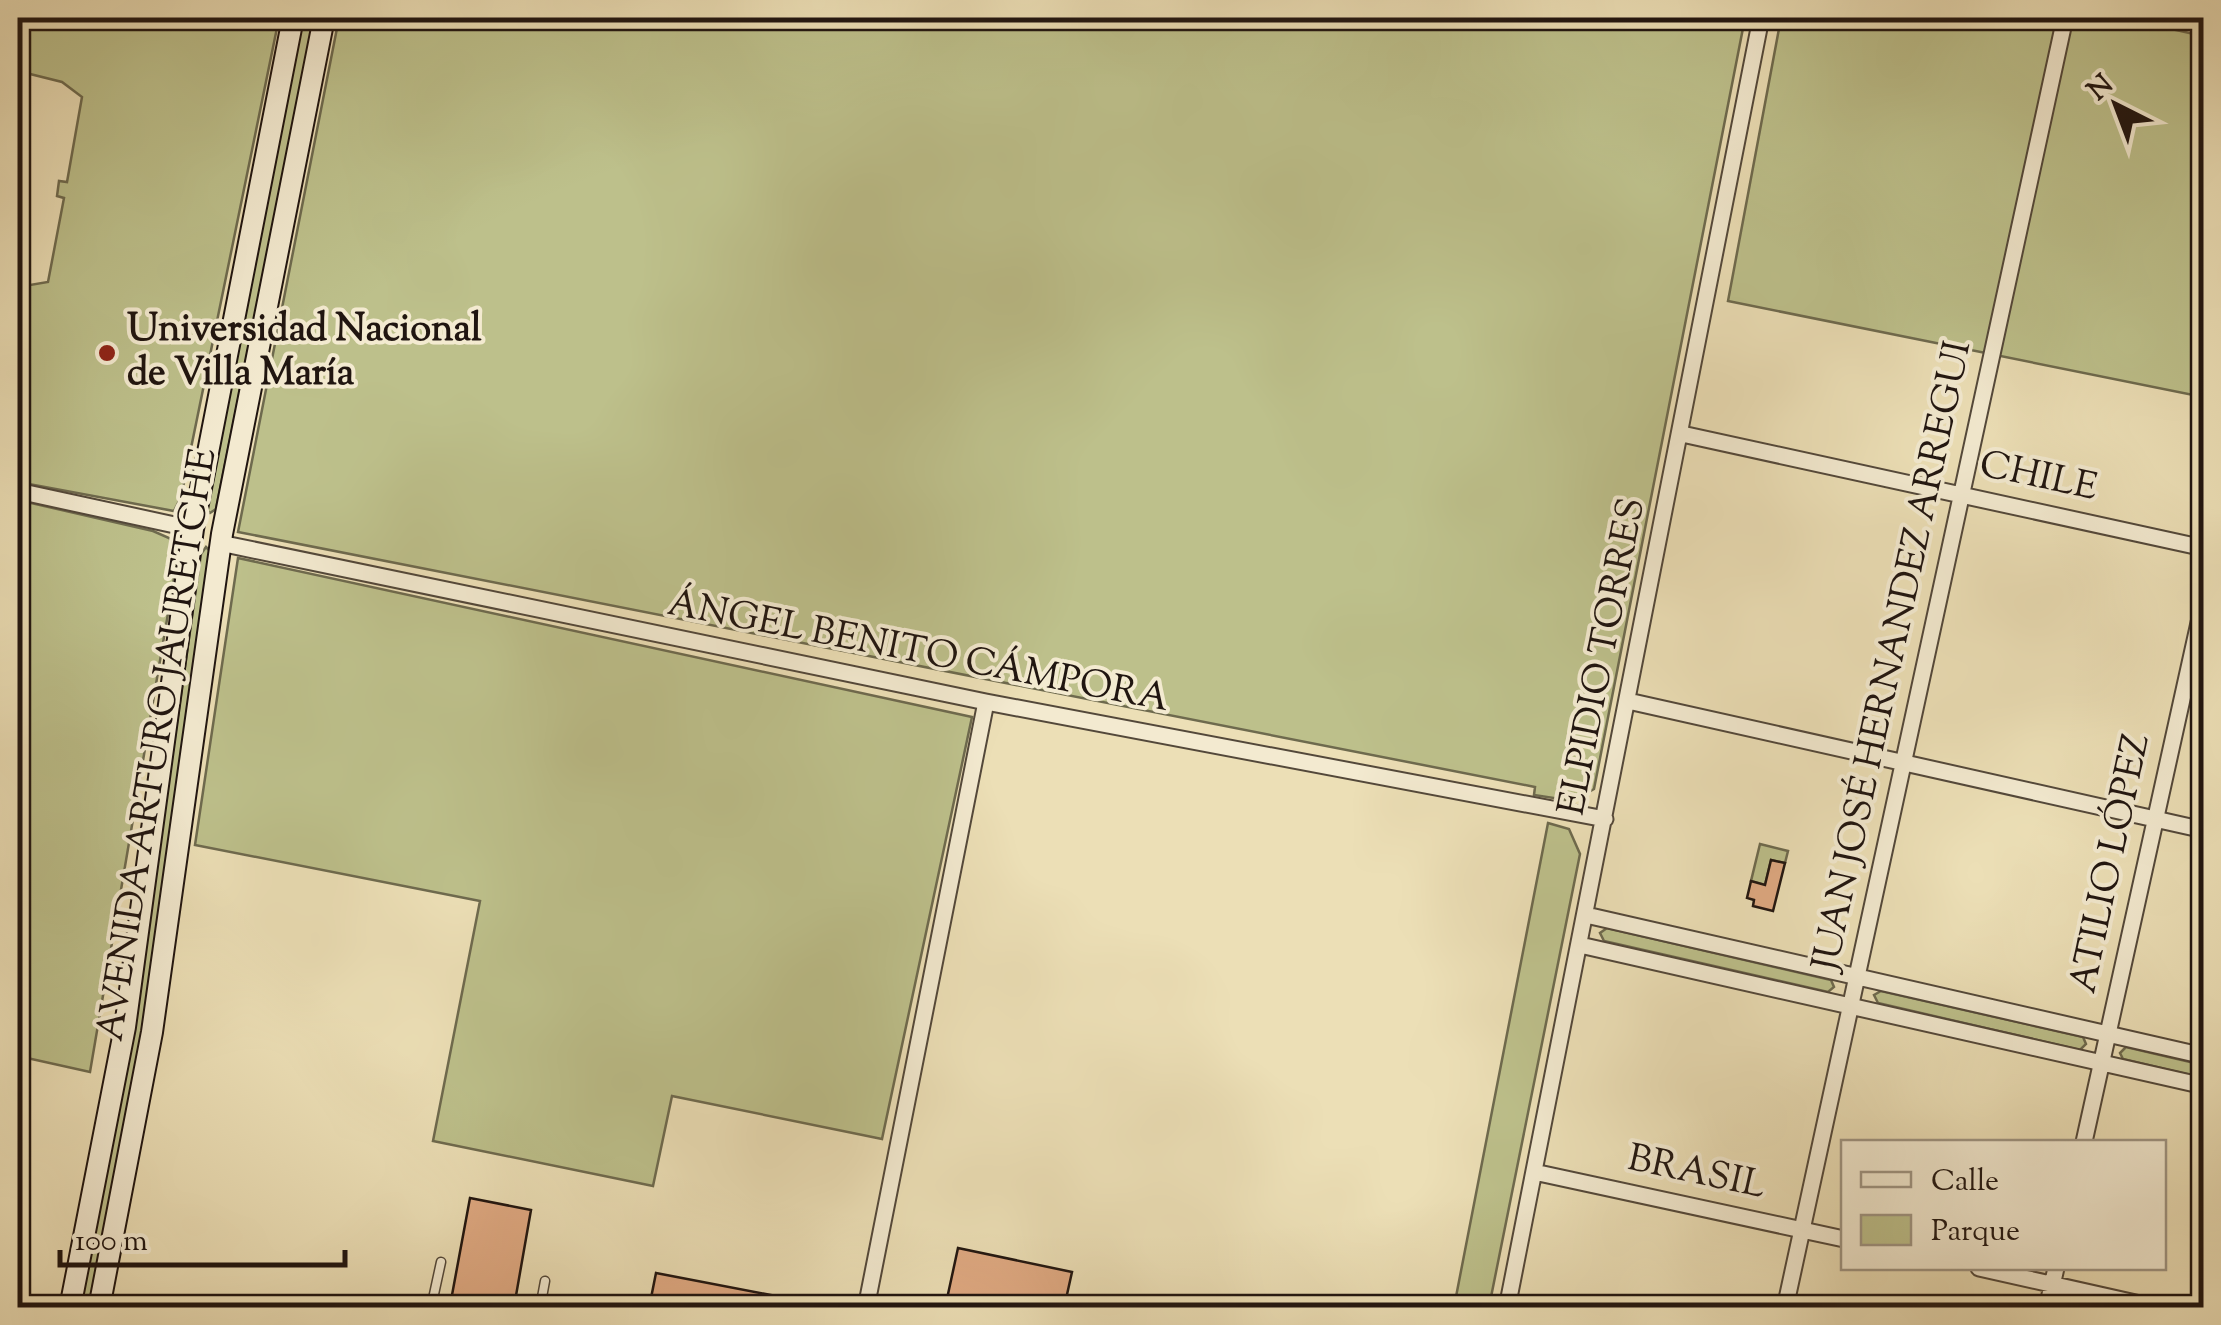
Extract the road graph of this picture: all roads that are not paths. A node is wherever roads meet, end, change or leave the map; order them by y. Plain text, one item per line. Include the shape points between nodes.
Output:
1 (292, 18) edge
2 (324, 18) edge
3 (1761, 18) edge
4 (2066, 18) edge
5 (1682, 434) junction
6 (18, 491) edge
7 (1962, 495) junction
8 (193, 529) junction
9 (221, 538) junction
10 (2204, 548) edge
11 (2204, 600) edge
12 (1628, 701) junction
13 (986, 702) junction
14 (1904, 763) junction
15 (1605, 819) junction
16 (2155, 820) junction
17 (2204, 830) edge
18 (1586, 915) junction
19 (1580, 944) junction
20 (1857, 977) junction
21 (1851, 1006) junction
22 (2108, 1034) junction
23 (2204, 1056) edge
24 (2102, 1063) junction
25 (2204, 1086) edge
26 (2084, 1140) edge
27 (1534, 1172) junction
28 (1802, 1230) junction
29 (1841, 1238) edge
30 (441, 1262) dead end
31 (2000, 1270) edge
32 (2054, 1275) edge
33 (545, 1280) dead end
34 (70, 1308) edge
35 (99, 1308) edge
36 (431, 1308) edge
37 (540, 1308) edge
38 (866, 1308) edge
39 (1507, 1308) edge
40 (1785, 1308) edge
41 (2047, 1308) edge
42 (2158, 1308) edge

1 - 8 main road, AVENIDA ARTURO JAURETCHE
2 - 9 main road, AVENIDA ARTURO JAURETCHE
3 - 5 street, ELPIDIO TORRES
4 - 7 street, JUAN JOSÉ HERNANDEZ ARREGUI
5 - 7 street, CHILE
5 - 12 street, ELPIDIO TORRES
6 - 8 street
7 - 10 street, CHILE
7 - 14 street, JUAN JOSÉ HERNANDEZ ARREGUI
8 - 9 main road
8 - 34 main road, AVENIDA ARTURO JAURETCHE via 124,1028
9 - 13 street, ÁNGEL BENITO CÁMPORA
9 - 35 main road, AVENIDA ARTURO JAURETCHE via 152,1032
11 - 16 street, ATILIO LÓPEZ
12 - 14 street
12 - 15 street, ELPIDIO TORRES
13 - 15 street, ÁNGEL BENITO CÁMPORA
13 - 38 street
14 - 16 street
14 - 20 street, JUAN JOSÉ HERNANDEZ ARREGUI
15 - 18 street, ELPIDIO TORRES
16 - 17 street
16 - 22 street, ATILIO LÓPEZ
18 - 19 street, ELPIDIO TORRES
18 - 20 street
19 - 21 street
19 - 27 street, ELPIDIO TORRES
20 - 21 street, JUAN JOSÉ HERNANDEZ ARREGUI
20 - 22 street
21 - 24 street
21 - 28 street, JUAN JOSÉ HERNANDEZ ARREGUI
22 - 23 street
22 - 24 street, ATILIO LÓPEZ
24 - 25 street
24 - 26 street, ATILIO LÓPEZ
27 - 28 street, BRASIL
27 - 39 street, ELPIDIO TORRES
28 - 29 street, BRASIL
28 - 40 street, JUAN JOSÉ HERNANDEZ ARREGUI
30 - 36 lane
31 - 32 street
32 - 41 street
32 - 42 street
33 - 37 lane

